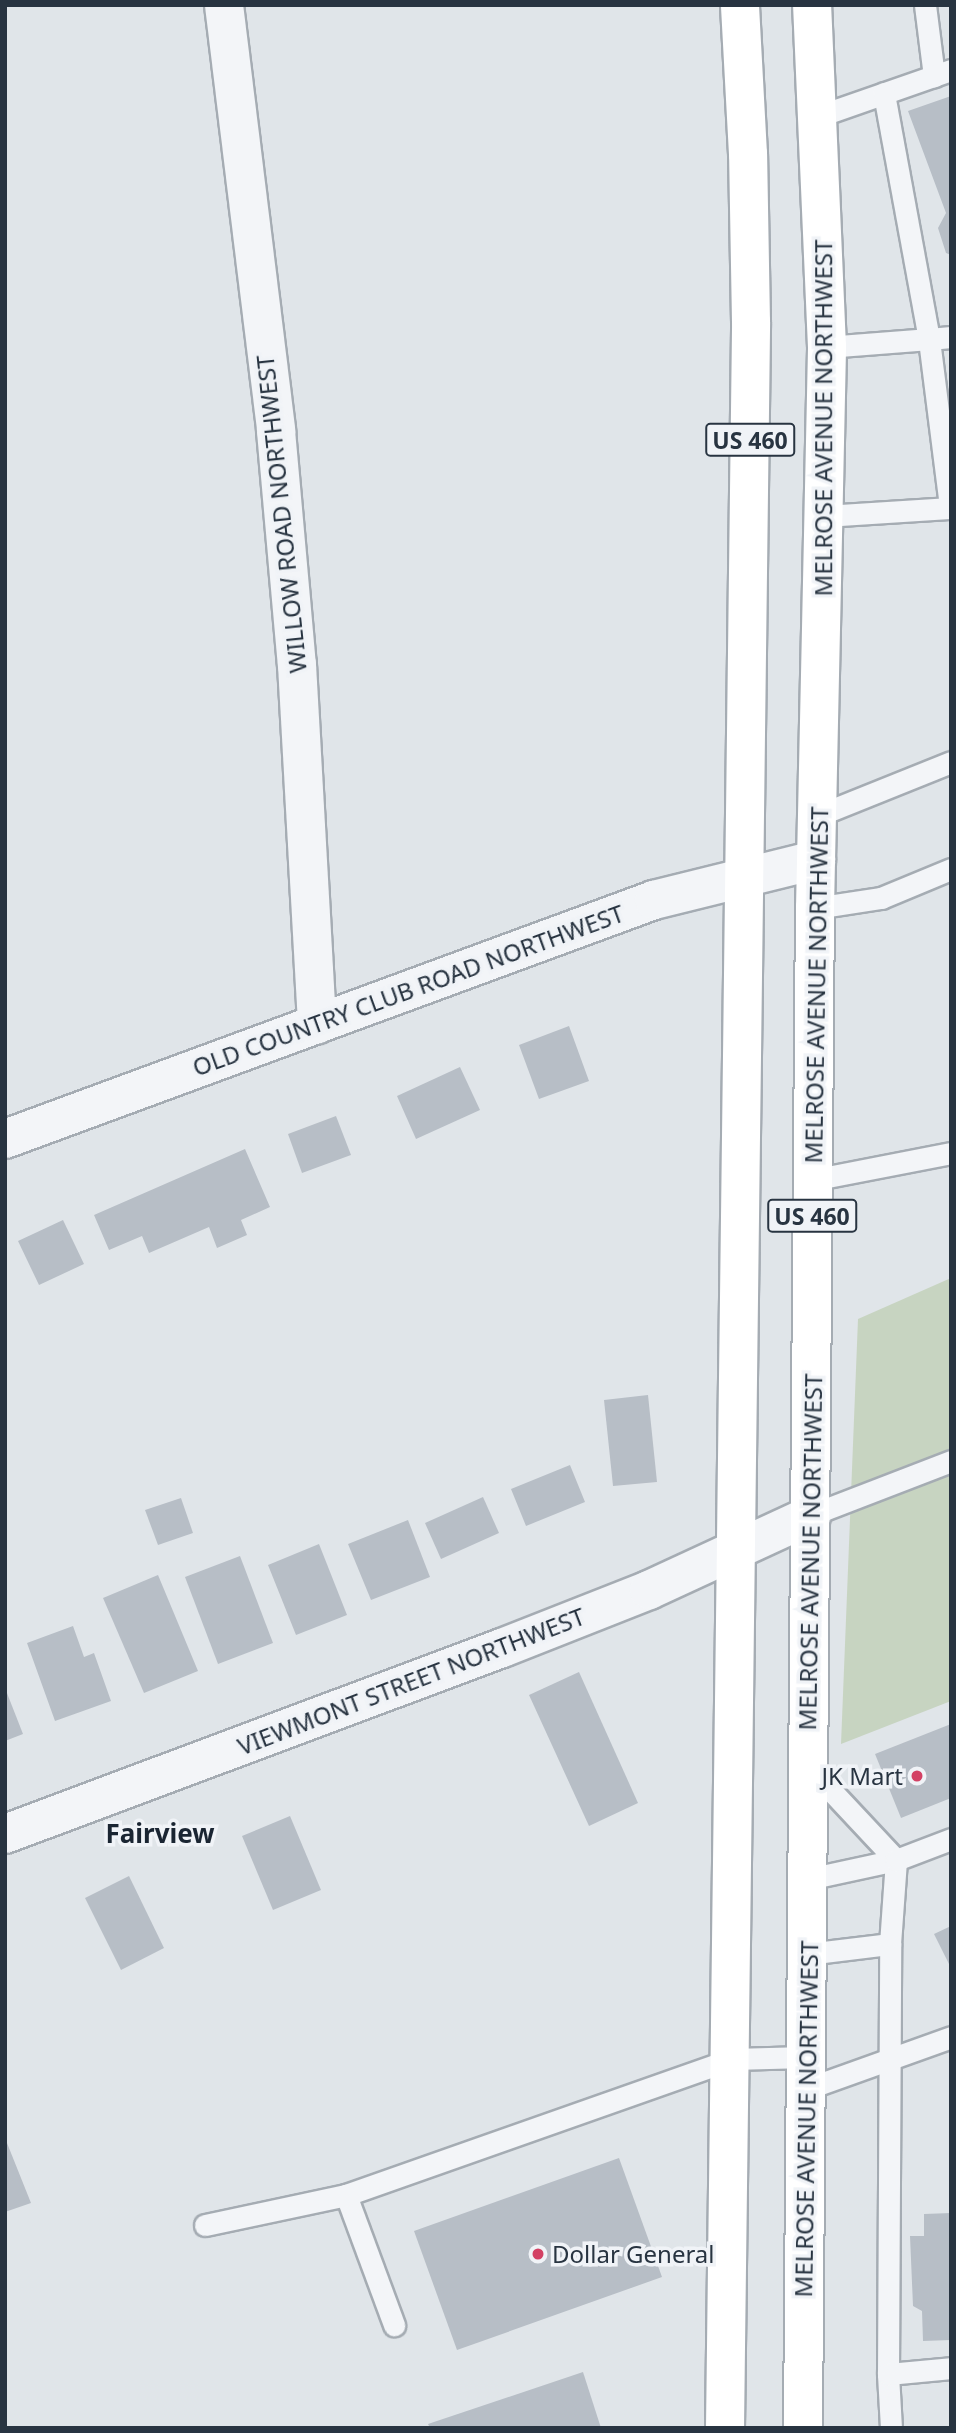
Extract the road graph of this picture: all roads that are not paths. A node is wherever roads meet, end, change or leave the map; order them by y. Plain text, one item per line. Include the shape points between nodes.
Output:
1 (225, 5) edge
2 (740, 5) edge
3 (812, 5) edge
4 (925, 5) edge
5 (942, 73) edge
6 (884, 93) junction
7 (819, 116) junction
8 (951, 337) edge
9 (929, 339) junction
10 (827, 347) junction
11 (951, 507) edge
12 (823, 516) junction
13 (951, 762) edge
14 (819, 815) junction
15 (816, 860) junction
16 (951, 869) edge
17 (744, 875) junction
18 (815, 908) junction
19 (317, 1024) junction
20 (5, 1139) edge
21 (951, 1153) edge
22 (812, 1180) junction
23 (951, 1461) edge
24 (811, 1515) junction
25 (737, 1550) junction
26 (807, 1765) junction
27 (5, 1834) edge
28 (951, 1839) edge
29 (896, 1860) junction
30 (808, 1879) junction
31 (890, 1944) junction
32 (807, 1954) junction
33 (951, 2037) edge
34 (732, 2059) junction
35 (889, 2061) junction
36 (806, 2073) junction
37 (346, 2195) junction
38 (205, 2225) dead end
39 (394, 2325) dead end
40 (951, 2368) edge
41 (888, 2374) junction
42 (725, 2428) edge
43 (803, 2428) edge
44 (891, 2428) edge

1 - 19 street, WILLOW ROAD NORTHWEST via 293,624
2 - 17 main road, US 460 via 751,322
3 - 7 main road, MELROSE AVENUE NORTHWEST / US 460
4 - 5 lane
5 - 6 lane
6 - 7 lane
6 - 9 lane
7 - 10 main road, MELROSE AVENUE NORTHWEST / US 460
8 - 9 lane
9 - 10 lane
9 - 11 lane
10 - 12 main road, MELROSE AVENUE NORTHWEST / US 460
11 - 12 lane
12 - 14 main road, MELROSE AVENUE NORTHWEST / US 460
13 - 14 lane
14 - 15 main road, MELROSE AVENUE NORTHWEST / US 460
15 - 17 street, OLD COUNTRY CLUB ROAD NORTHWEST
15 - 18 main road, MELROSE AVENUE NORTHWEST / US 460
16 - 18 lane via 881,898
17 - 19 street, OLD COUNTRY CLUB ROAD NORTHWEST via 654,900
17 - 25 main road, US 460
18 - 22 main road, MELROSE AVENUE NORTHWEST / US 460
19 - 20 street, OLD COUNTRY CLUB ROAD NORTHWEST
21 - 22 lane
22 - 24 main road, MELROSE AVENUE NORTHWEST / US 460
23 - 24 lane
24 - 25 street, VIEWMONT STREET NORTHWEST
24 - 26 main road, MELROSE AVENUE NORTHWEST / US 460
25 - 27 street, VIEWMONT STREET NORTHWEST via 502,1648
25 - 34 main road, US 460
26 - 29 lane
26 - 30 main road, MELROSE AVENUE NORTHWEST / US 460
28 - 29 lane
29 - 30 lane
29 - 31 lane
30 - 32 main road, MELROSE AVENUE NORTHWEST / US 460
31 - 32 lane
31 - 35 lane
32 - 36 main road, MELROSE AVENUE NORTHWEST / US 460
33 - 35 lane
34 - 36 lane
34 - 37 lane
34 - 42 main road, US 460
35 - 36 lane
35 - 41 lane
36 - 43 main road, MELROSE AVENUE NORTHWEST / US 460
37 - 38 lane
37 - 39 lane
40 - 41 lane
41 - 44 lane

